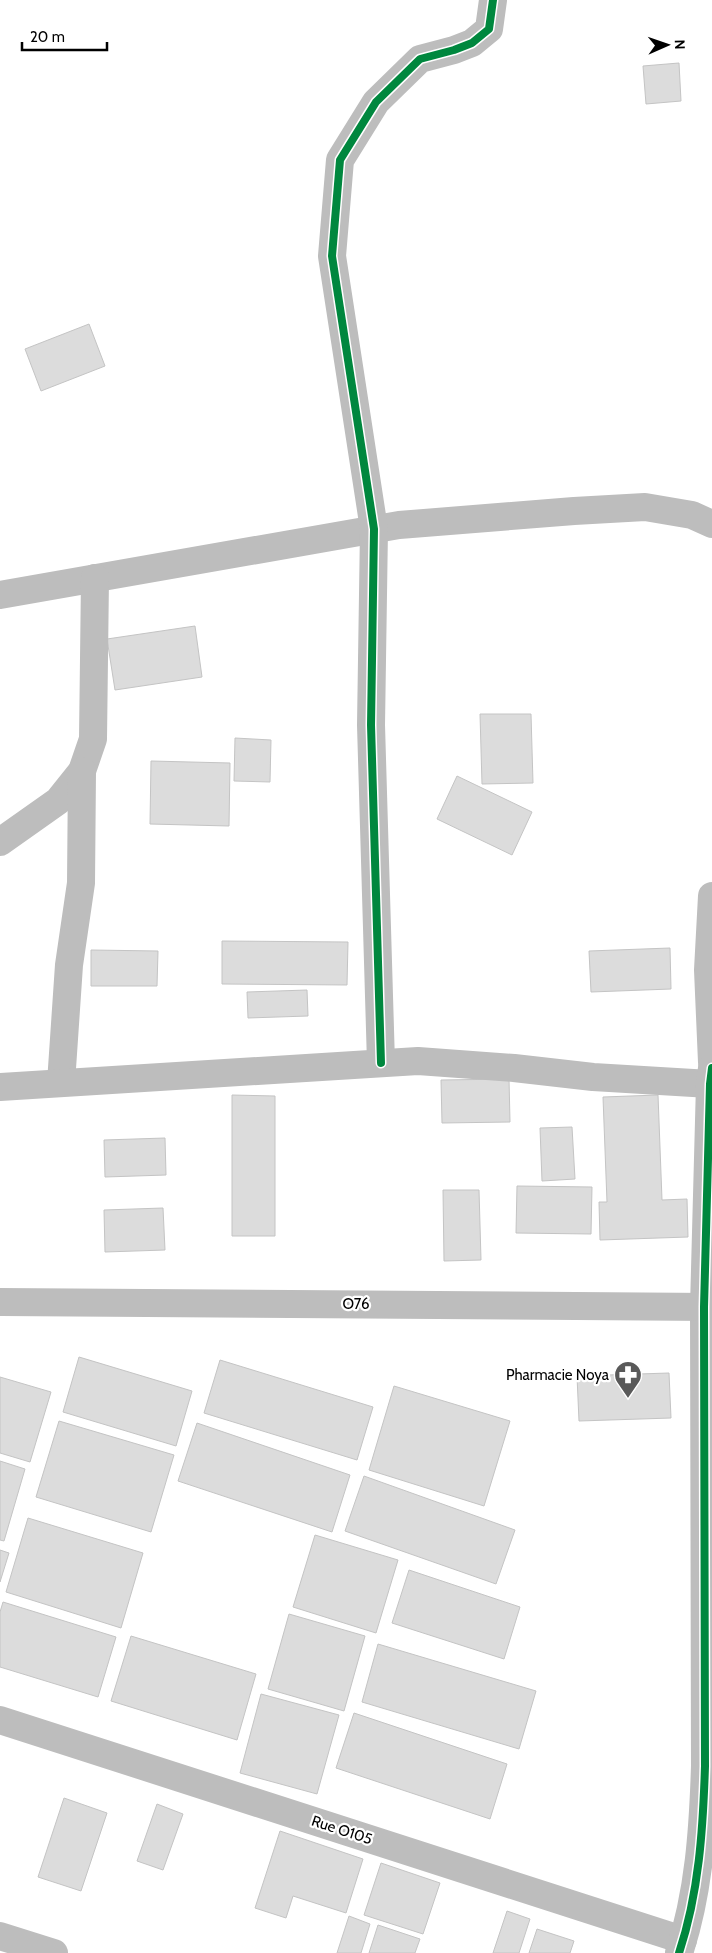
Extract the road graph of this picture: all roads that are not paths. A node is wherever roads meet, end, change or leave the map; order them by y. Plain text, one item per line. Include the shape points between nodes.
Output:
1 (493, 0) edge
2 (712, 524) edge
3 (374, 529) junction
4 (95, 578) junction
5 (0, 595) edge
6 (82, 771) junction
7 (0, 842) edge
8 (712, 896) edge
9 (381, 1063) junction
10 (711, 1071) edge
11 (61, 1083) junction
12 (0, 1087) edge
13 (0, 1302) edge
14 (708, 1307) edge
15 (0, 1720) edge
16 (708, 1766) edge
17 (0, 1936) edge
18 (681, 1947) edge
19 (54, 1953) edge

1 - 3 street via 489,30 472,43 420,59 376,102 340,160 332,256
2 - 3 street via 692,515 645,507
3 - 4 street
3 - 9 street via 371,725
4 - 5 street
4 - 6 street via 93,739
6 - 7 street via 58,801
6 - 11 street via 81,883 69,965
8 - 10 street via 708,970
9 - 10 street via 418,1060 593,1077
9 - 11 street
10 - 14 street
11 - 12 street
13 - 14 street, O76
14 - 16 street
15 - 18 street, Rue O105
16 - 18 street via 695,1888
17 - 19 street

